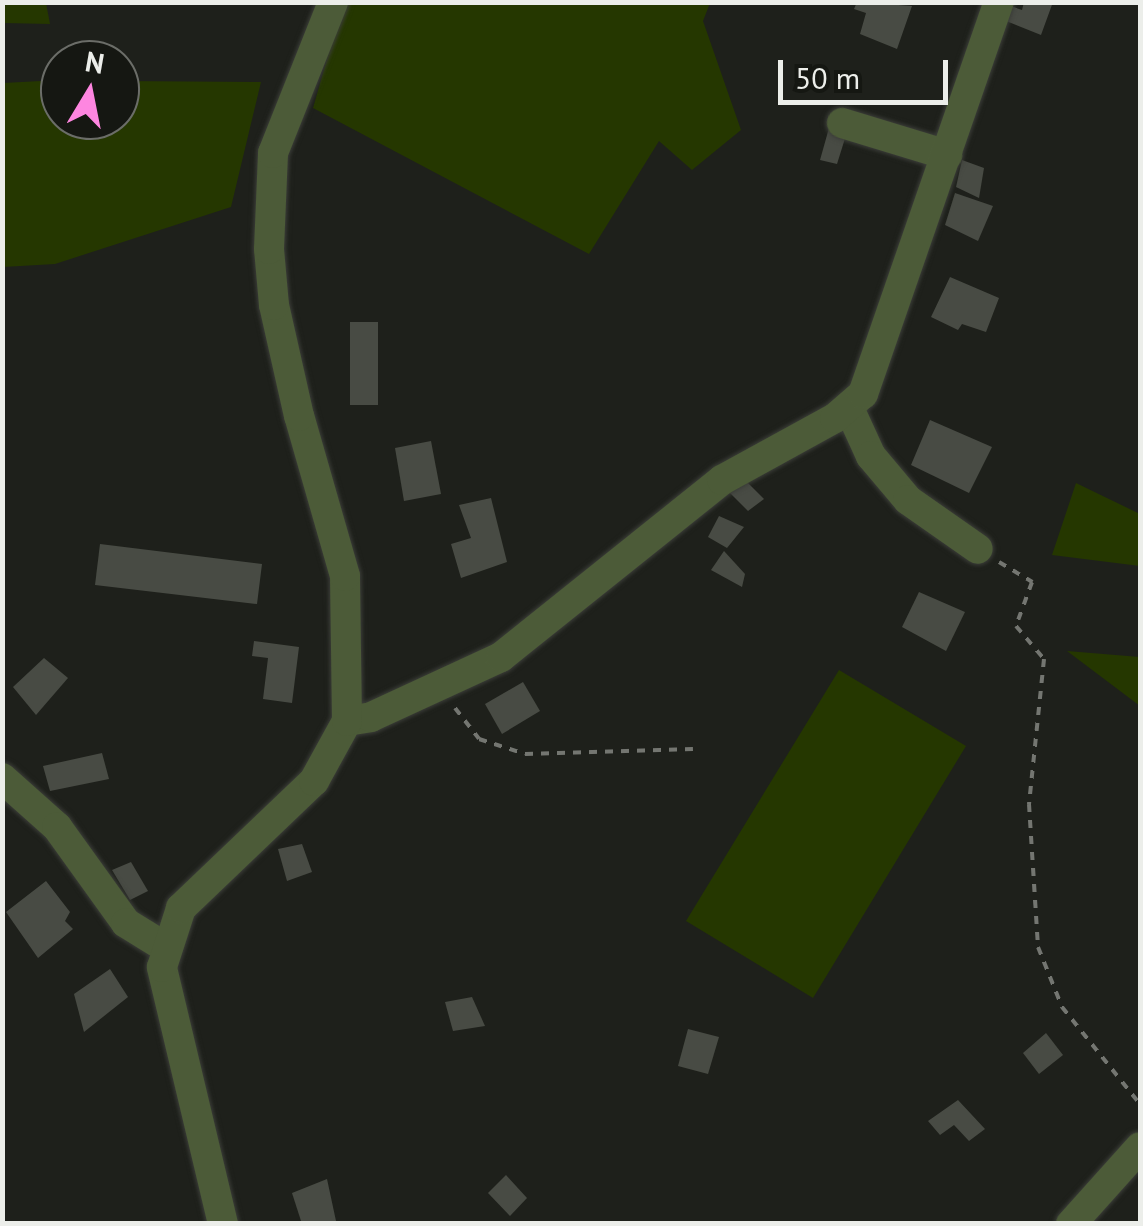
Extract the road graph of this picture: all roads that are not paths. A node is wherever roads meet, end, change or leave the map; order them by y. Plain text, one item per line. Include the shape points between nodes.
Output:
1 (333, 2) edge
2 (999, 2) edge
3 (842, 123) dead end
4 (946, 155) junction
5 (849, 408) junction
6 (978, 550) road end
7 (346, 721) junction
8 (2, 778) edge
9 (165, 948) junction
10 (1140, 1147) edge
11 (222, 1224) edge
12 (1071, 1224) edge

1 - 7 street via 273,153 269,249 299,416 345,576
2 - 4 street
3 - 4 street
4 - 5 street via 874,369
5 - 6 street via 871,456 908,500
5 - 7 street via 722,480 501,657 439,689
7 - 9 street via 314,781 196,891
8 - 9 street via 57,827 126,922
9 - 11 street via 165,999
10 - 12 street

